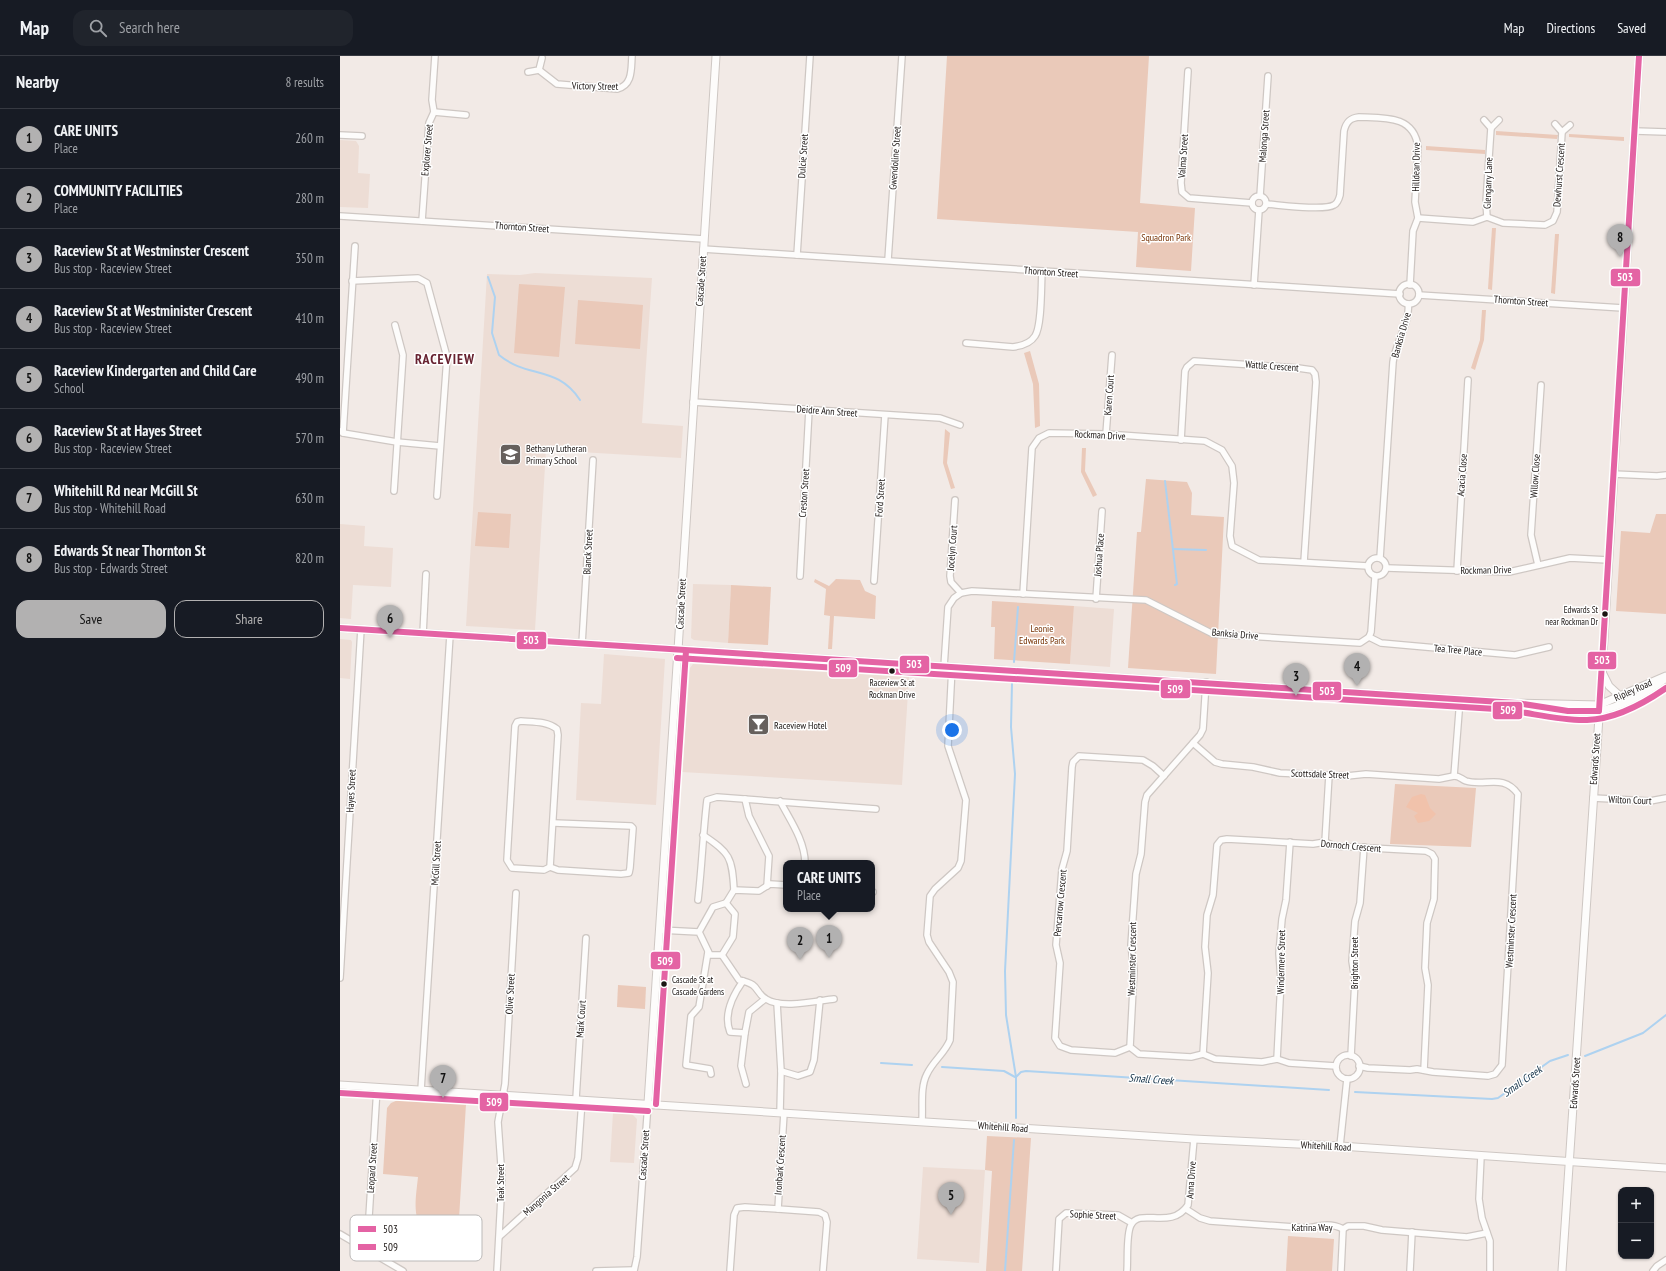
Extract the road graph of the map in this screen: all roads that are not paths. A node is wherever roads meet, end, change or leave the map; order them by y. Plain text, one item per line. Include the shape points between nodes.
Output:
1 (435, 56) edge
2 (632, 56) edge
3 (716, 56) edge
4 (810, 56) edge
5 (902, 56) edge
6 (1639, 56) edge
7 (542, 58) dead end
8 (539, 70) junction
9 (1188, 71) dead end
10 (528, 72) dead end
11 (1268, 76) dead end
12 (434, 112) junction
13 (466, 115) dead end
14 (1484, 120) dead end
15 (1499, 120) dead end
16 (1555, 124) dead end
17 (1570, 125) dead end
18 (1491, 128) junction
19 (1635, 131) junction
20 (1562, 132) junction
21 (1666, 132) edge
22 (340, 135) edge
23 (362, 136) dead end
24 (1260, 196) junction
25 (1252, 203) junction
26 (1266, 204) junction
27 (1259, 210) junction
28 (340, 216) edge
29 (1487, 217) junction
30 (1418, 218) junction
31 (422, 221) junction
32 (704, 239) junction
33 (354, 246) dead end
34 (703, 249) junction
35 (797, 255) junction
36 (888, 260) junction
37 (1042, 272) junction
38 (352, 280) junction
39 (1410, 284) junction
40 (1254, 285) junction
41 (1400, 294) junction
42 (1419, 295) junction
43 (1408, 304) junction
44 (1623, 308) junction
45 (395, 325) dead end
46 (966, 343) dead end
47 (1112, 355) dead end
48 (1468, 380) dead end
49 (1542, 386) dead end
50 (693, 402) junction
51 (809, 410) junction
52 (886, 414) junction
53 (960, 425) dead end
54 (341, 432) edge
55 (1106, 434) junction
56 (1181, 440) junction
57 (397, 442) junction
58 (440, 446) junction
59 (593, 460) dead end
60 (1613, 474) junction
61 (1666, 475) edge
62 (394, 491) dead end
63 (437, 496) dead end
64 (955, 500) dead end
65 (1102, 511) dead end
66 (1380, 558) junction
67 (1608, 560) junction
68 (1304, 562) junction
69 (1538, 565) junction
70 (1368, 566) junction
71 (1387, 568) junction
72 (1457, 571) junction
73 (426, 574) dead end
74 (800, 576) dead end
75 (1375, 577) junction
76 (874, 581) dead end
77 (960, 593) junction
78 (1023, 594) junction
79 (1096, 599) junction
80 (340, 628) edge
81 (361, 629) junction
82 (423, 634) junction
83 (450, 635) junction
84 (1369, 637) junction
85 (582, 644) junction
86 (1549, 647) dead end
87 (678, 650) junction
88 (948, 667) junction
89 (1602, 672) junction
90 (1666, 677) edge
91 (1206, 682) junction
92 (1620, 696) junction
93 (1460, 699) junction
94 (1599, 708) junction
95 (1194, 743) junction
96 (1164, 776) junction
97 (1329, 776) junction
98 (1454, 776) junction
99 (1593, 798) junction
100 (1666, 798) edge
101 (745, 799) junction
102 (780, 801) junction
103 (876, 809) dead end
104 (554, 823) junction
105 (702, 835) junction
106 (1290, 842) junction
107 (1324, 842) junction
108 (1364, 847) junction
109 (805, 860) edge
110 (550, 867) junction
111 (767, 886) junction
112 (783, 886) edge
113 (734, 890) junction
114 (516, 893) dead end
115 (698, 900) dead end
116 (726, 903) junction
117 (660, 930) junction
118 (699, 932) junction
119 (586, 938) dead end
120 (708, 952) junction
121 (722, 955) junction
122 (340, 978) edge
123 (743, 981) junction
124 (765, 999) junction
125 (834, 999) dead end
126 (820, 1000) junction
127 (777, 1003) junction
128 (745, 1033) junction
129 (1130, 1047) junction
130 (1203, 1054) junction
131 (1351, 1056) junction
132 (1277, 1059) junction
133 (1336, 1066) junction
134 (1359, 1066) junction
135 (1424, 1070) junction
136 (781, 1071) junction
137 (711, 1074) dead end
138 (1347, 1079) junction
139 (746, 1084) dead end
140 (340, 1085) edge
141 (377, 1088) junction
142 (421, 1090) junction
143 (503, 1095) junction
144 (579, 1100) junction
145 (648, 1104) junction
146 (782, 1113) junction
147 (922, 1122) junction
148 (1194, 1139) junction
149 (1340, 1146) junction
150 (1481, 1156) junction
151 (1570, 1161) junction
152 (1666, 1168) edge
153 (778, 1209) junction
154 (1186, 1209) junction
155 (369, 1215) edge
156 (1132, 1223) junction
157 (1343, 1229) junction
158 (1412, 1232) junction
159 (1487, 1233) junction
160 (340, 1234) edge
161 (500, 1236) junction
162 (350, 1240) edge
163 (1666, 1260) edge
164 (387, 1261) edge
165 (634, 1270) edge
166 (403, 1271) edge
167 (497, 1271) edge
168 (596, 1271) edge
169 (730, 1271) edge
170 (823, 1271) edge
171 (1056, 1271) edge
172 (1127, 1271) edge
173 (1341, 1271) edge
174 (1410, 1271) edge
175 (1490, 1271) edge
176 (1562, 1271) edge
177 (1653, 1271) edge

1 - 12 street, Explorer Street via 432,100
2 - 8 street, Victory Street via 629,81 617,88 556,84
3 - 32 street, Cascade Street
4 - 35 street, Dulcie Street
5 - 36 street, Gwendoline Street
6 - 19 street, Edwards Street
7 - 8 street
8 - 10 street
9 - 25 street, Valma Street via 1182,192 1189,198
11 - 24 street, Malonga Street
12 - 13 street
12 - 31 street, Explorer Street via 429,124
14 - 18 street
15 - 18 street
16 - 20 street, Dewhurst Crescent
17 - 20 street, Dewhurst Crescent
18 - 29 street, Glengarry Lane
19 - 21 street
19 - 44 street, Edwards Street
20 - 29 street, Dewhurst Crescent via 1557,212 1553,221 1541,226 1503,223
22 - 23 street
24 - 25 street
24 - 26 street via 1265,198
25 - 27 street via 1255,209
26 - 27 street
26 - 30 street, Hilldean Drive via 1324,208 1334,205 1340,195 1344,131 1347,122 1354,117 1386,118 1404,124 1412,130 1417,139 1415,202
27 - 40 street
28 - 31 street, Thornton Street
29 - 30 street, Glengarry Lane via 1473,222
30 - 39 street, Hilldean Drive via 1413,231
31 - 32 street, Thornton Street
32 - 34 street, Cascade Street
33 - 38 street
34 - 35 street, Thornton Street
34 - 50 street, Cascade Street
35 - 36 street, Thornton Street
36 - 37 street, Thornton Street
37 - 40 street, Thornton Street
37 - 46 street via 1037,331 1031,341 1013,347
38 - 54 street
38 - 58 street via 418,278 427,283 447,357
39 - 41 street via 1404,286
39 - 42 street via 1416,287
40 - 41 street, Thornton Street
41 - 43 street via 1403,301
42 - 43 street via 1415,302
42 - 44 street, Thornton Street
43 - 66 street, Banksia Drive via 1393,362
44 - 60 street, Edwards Street
45 - 57 street via 403,355
47 - 55 street, Karen Court
48 - 72 street, Acacia Close
49 - 69 street, Willow Close via 1531,534
50 - 51 street, Deidre Ann Street
50 - 87 street, Cascade Street
51 - 52 street, Deidre Ann Street
51 - 74 street, Creston Street
52 - 53 street, Deidre Ann Street via 940,418
52 - 76 street, Ford Street
54 - 57 street
55 - 56 street, Rockman Drive
55 - 78 street, Rockman Drive via 1049,433 1039,438 1032,448
56 - 68 street, Rockman Drive via 1205,441 1222,450 1232,466 1232,546 1260,560
56 - 68 street, Wattle Crescent via 1185,371 1194,361 1312,370 1316,382
57 - 58 street
57 - 62 street
58 - 63 street
59 - 85 street, Blanck Street
60 - 61 street
60 - 67 street, Edwards Street
64 - 77 street, Jocelyn Court via 950,576 951,582
65 - 79 street, Joshua Place
66 - 70 street via 1371,560
66 - 71 street
67 - 69 street, Rockman Drive via 1570,558
67 - 89 street, Edwards Street
68 - 70 street, Rockman Drive
69 - 72 street, Rockman Drive via 1509,572
70 - 75 street via 1370,574
71 - 72 street, Rockman Drive
71 - 75 street via 1384,574
73 - 82 street
75 - 84 street
77 - 78 street via 972,591
77 - 88 street via 948,607
78 - 79 street, Banksia Drive
79 - 84 street, Banksia Drive via 1146,600 1213,634 1360,643
80 - 81 street
81 - 82 street
81 - 122 street, Hayes Street
82 - 83 street
83 - 85 street
83 - 142 street, McGill Street
84 - 86 street, Tea Tree Place via 1382,643 1515,655
85 - 87 street
87 - 88 street
87 - 117 street, Cascade Street
88 - 91 street
88 - 147 street via 948,746 966,800 962,861 930,896 928,942 953,982 950,1040 924,1079
89 - 92 street
89 - 94 street, Edwards Street
90 - 92 street, Ripley Road
90 - 94 street via 1651,689
91 - 93 street
91 - 95 street, Westminster Crescent via 1203,729
92 - 94 street, Ripley Road
93 - 94 street
93 - 98 street
94 - 99 street, Edwards Street
95 - 96 street, Westminster Crescent
95 - 97 street, Scottsdale Street via 1209,758 1222,764
96 - 129 street, Westminster Crescent via 1147,794 1145,802 1131,945 1134,970
96 - 129 street, Pencarrow Crescent via 1144,760 1079,756 1072,767 1067,851 1062,869 1056,945 1060,964 1056,1038 1060,1046 1071,1050 1115,1053
97 - 98 street, Scottsdale Street via 1366,774 1439,779
97 - 107 street
98 - 135 street, Westminster Crescent via 1465,780 1502,782 1512,786 1518,794 1503,1056 1499,1070 1488,1076
99 - 100 street, Wilton Court via 1650,801
99 - 151 street, Edwards Street
101 - 102 street
101 - 105 street via 717,797 708,800
101 - 111 street via 749,816 769,856
102 - 103 street
102 - 109 street via 798,835
104 - 110 street
104 - 110 street via 631,826 633,828 630,868 629,873 621,874 558,870
104 - 110 street via 557,729 539,722 517,722 507,860 509,865 517,868 544,870
105 - 113 street via 724,849 733,868
105 - 115 street via 704,853
106 - 107 street, Dornoch Crescent
106 - 130 street, Dornoch Crescent via 1227,839 1220,840 1217,845 1213,895 1207,915 1205,947 1208,973
106 - 132 street, Windermere Street via 1279,953 1281,980
107 - 108 street, Dornoch Crescent via 1336,846
108 - 131 street, Brighton Street via 1360,903 1355,920 1352,955 1355,980
108 - 135 street, Dornoch Crescent via 1426,851 1436,859 1434,899 1427,923 1425,968 1428,985
111 - 112 street
111 - 113 street via 760,891
113 - 116 street
114 - 143 street, Olive Street
116 - 118 street via 713,907
116 - 121 street via 736,914 733,937
117 - 118 street
117 - 145 street, Cascade Street
118 - 120 street
119 - 144 street, Mark Court
120 - 121 street via 710,955
120 - 137 street via 698,1007 691,1016 686,1065 710,1069
121 - 123 street via 739,980
123 - 124 street via 753,983
123 - 128 street via 733,995 726,1023 730,1032
124 - 127 street
124 - 128 street via 750,1012
125 - 126 street
126 - 127 street
126 - 136 street via 814,1060 810,1072 798,1076
127 - 136 street, Ironbark Crescent
128 - 139 street via 741,1066
129 - 130 street via 1139,1054 1191,1057
130 - 132 street via 1215,1059 1262,1062
131 - 133 street via 1341,1058
131 - 134 street via 1357,1060
132 - 133 street via 1289,1063
133 - 138 street via 1338,1074
134 - 135 street, Westminster Crescent
134 - 138 street via 1357,1074
136 - 146 street, Ironbark Crescent
138 - 149 street
140 - 141 street, Whitehill Road
141 - 142 street, Whitehill Road
141 - 155 street, Leopard Street
142 - 143 street, Whitehill Road
143 - 144 street, Whitehill Road
143 - 161 street, Teak Street via 498,1122 502,1179
144 - 145 street, Whitehill Road
144 - 161 street, Mangonia Street via 578,1158 575,1168
145 - 146 street, Whitehill Road
145 - 165 street, Cascade Street
146 - 147 street, Whitehill Road
146 - 153 street, Ironbark Crescent
147 - 148 street, Whitehill Road
148 - 149 street, Whitehill Road
148 - 154 street, Anna Drive via 1189,1201
149 - 150 street, Whitehill Road
150 - 151 street, Whitehill Road
150 - 159 street via 1479,1199
151 - 152 street, Whitehill Road
151 - 176 street, Edwards Street
153 - 169 street via 737,1208 734,1215
153 - 170 street, Ironbark Crescent via 819,1212 825,1215 827,1222
154 - 156 street, Anna Drive via 1174,1218 1144,1217
154 - 157 street, Katrina Way via 1210,1221 1308,1228 1334,1225
156 - 171 street, Sophie Street via 1118,1215 1066,1213 1059,1219
156 - 172 street
157 - 158 street, Katrina Way via 1348,1226 1364,1226
157 - 173 street
158 - 159 street, Katrina Way via 1467,1237
158 - 174 street
159 - 175 street via 1491,1251
160 - 162 street
161 - 167 street, Teak Street
163 - 177 street
164 - 166 street
165 - 168 street

